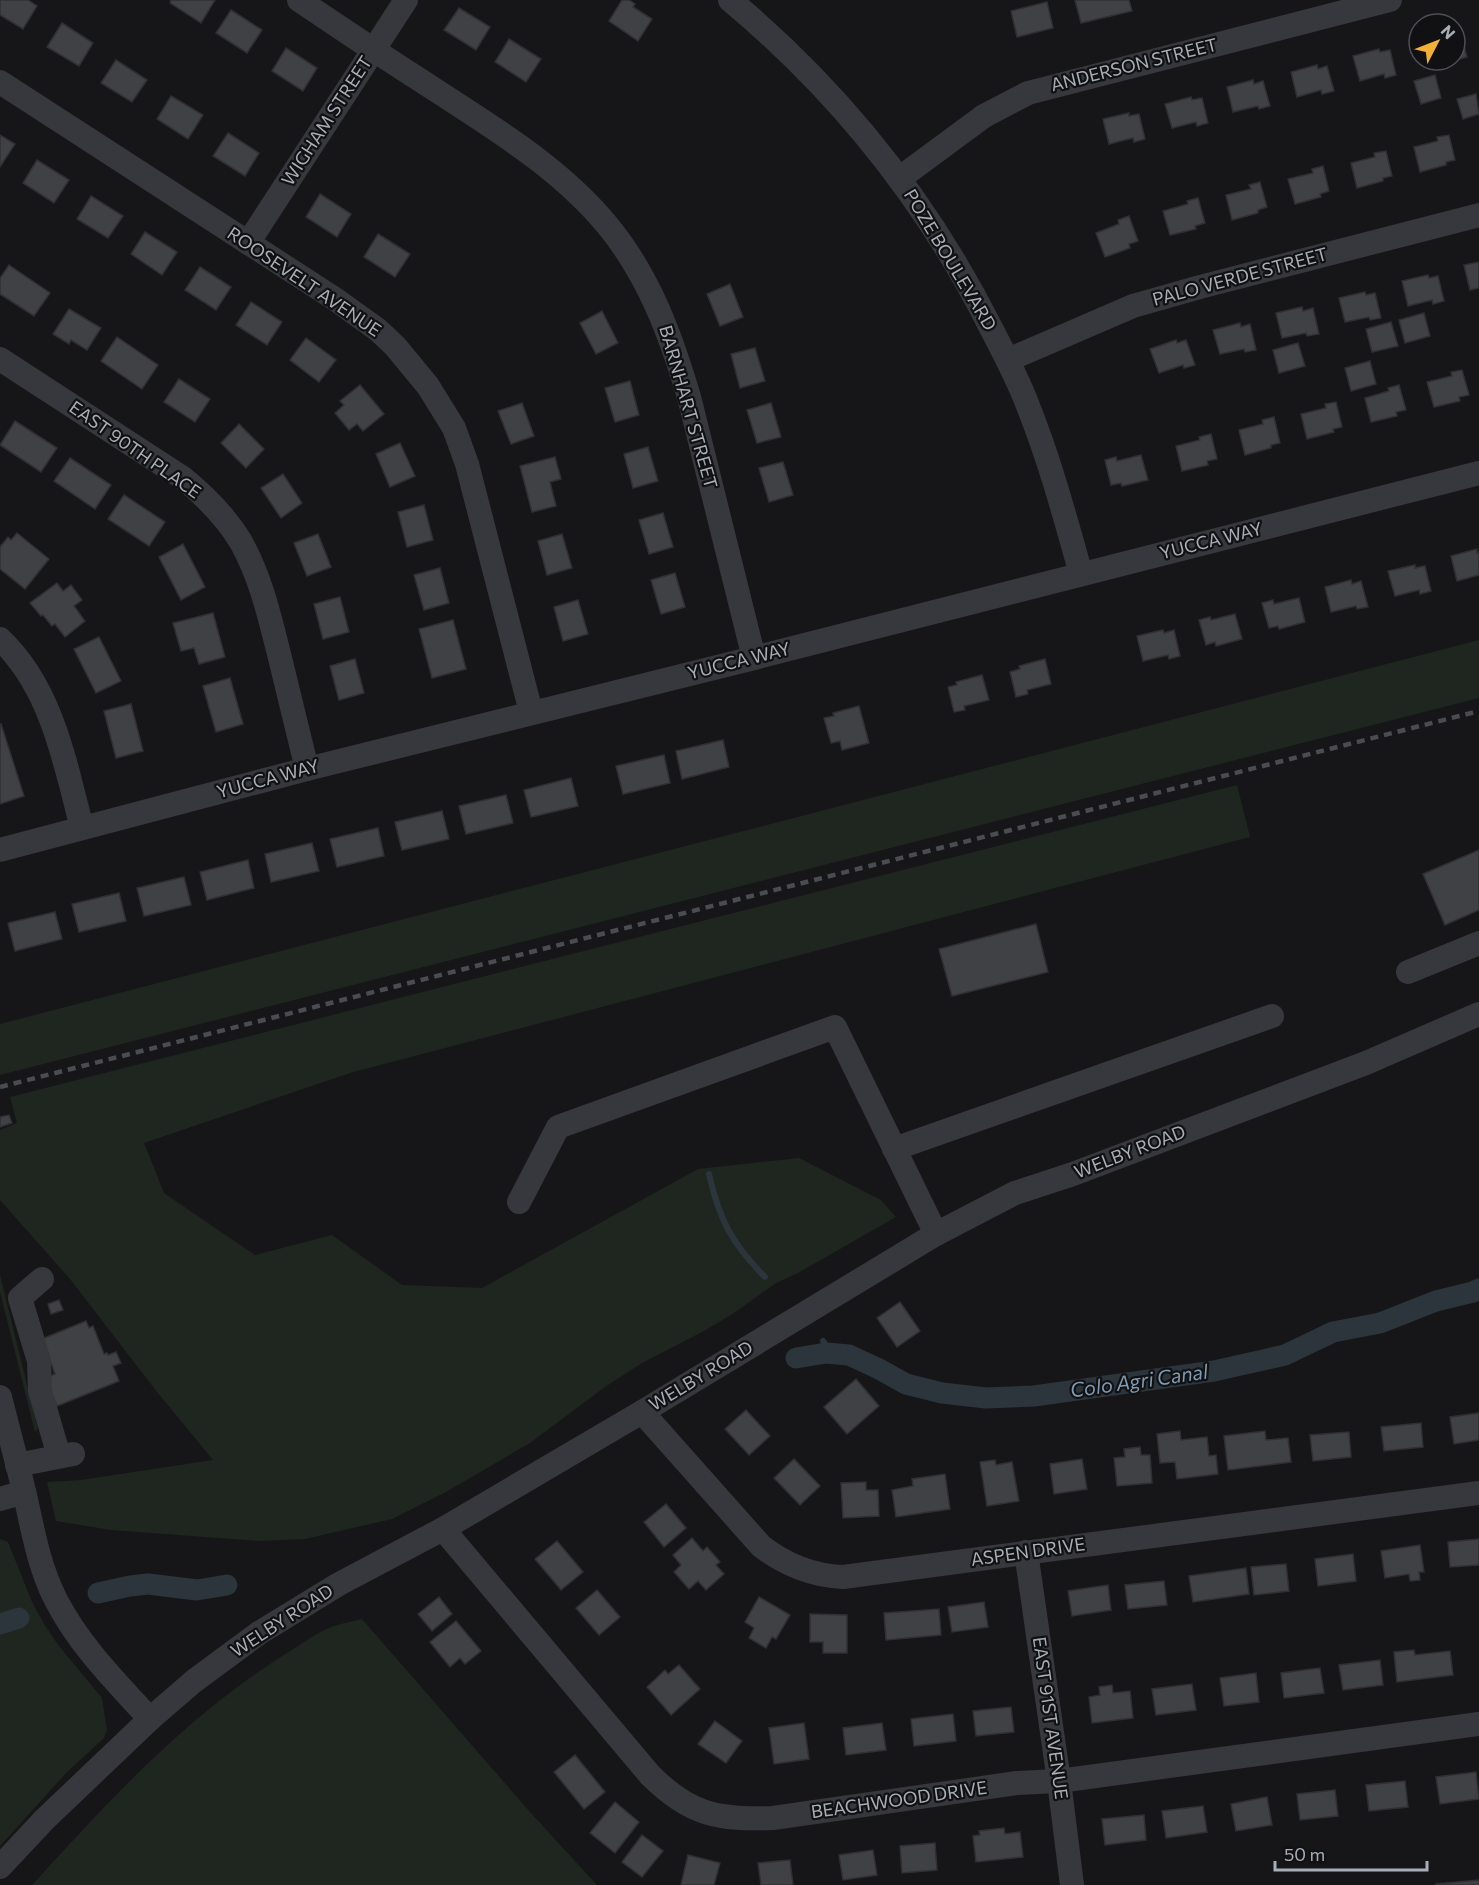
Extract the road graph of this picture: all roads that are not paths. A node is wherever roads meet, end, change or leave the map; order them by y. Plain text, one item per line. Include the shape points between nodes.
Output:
1 (299, 0) edge
2 (406, 0) edge
3 (1390, 0) edge
4 (740, 3) edge
5 (373, 50) junction
6 (0, 82) edge
7 (900, 178) junction
8 (1479, 215) edge
9 (249, 243) junction
10 (0, 359) edge
11 (1008, 360) junction
12 (1479, 473) edge
13 (1082, 574) junction
14 (0, 639) edge
15 (754, 658) junction
16 (531, 712) junction
17 (307, 769) junction
18 (82, 828) junction
19 (0, 850) edge
20 (1479, 942) edge
21 (1408, 972) dead end
22 (1479, 1014) edge
23 (1272, 1016) dead end
24 (894, 1149) junction
25 (519, 1202) dead end
26 (936, 1234) junction
27 (42, 1279) dead end
28 (0, 1397) edge
29 (642, 1412) junction
30 (17, 1465) junction
31 (24, 1492) junction
32 (1479, 1493) edge
33 (0, 1499) edge
34 (442, 1529) junction
35 (1026, 1552) junction
36 (150, 1719) junction
37 (1479, 1724) edge
38 (1059, 1781) junction
39 (0, 1867) edge
40 (1072, 1885) edge

1 - 5 street, BARNHART STREET
2 - 5 street, WIGHAM STREET
3 - 7 street, ANDERSON STREET via 1028,93 984,116
4 - 7 street, POZE BOULEVARD via 834,99
5 - 9 street, WIGHAM STREET
5 - 15 street, BARNHART STREET via 546,164 609,227 642,275 681,368
6 - 9 street, ROOSEVELT AVENUE
7 - 11 street, POZE BOULEVARD via 953,258
8 - 11 street, PALO VERDE STREET via 1133,306
9 - 16 street, ROOSEVELT AVENUE via 378,330 441,405 467,464
10 - 17 street, EAST 90TH PLACE via 183,478 225,518 254,569 267,604
11 - 13 street, POZE BOULEVARD via 1054,476
12 - 13 street, YUCCA WAY
13 - 15 street, YUCCA WAY
14 - 18 street via 27,670 42,697 60,745
15 - 16 street, YUCCA WAY
16 - 17 street, YUCCA WAY
17 - 18 street, YUCCA WAY
18 - 19 street, YUCCA WAY
20 - 21 street
22 - 26 street, WELBY ROAD via 1355,1067 1015,1193
23 - 24 street
24 - 25 street via 835,1027 558,1127
24 - 26 street
26 - 29 street, WELBY ROAD
27 - 30 street via 20,1298 39,1360 40,1391 66,1455
28 - 30 street
29 - 34 street, WELBY ROAD
29 - 35 street, ASPEN DRIVE via 761,1545 785,1562 813,1573 843,1577
30 - 31 street
31 - 33 street
31 - 36 street via 41,1561 56,1600 95,1657
32 - 35 street, ASPEN DRIVE
34 - 36 street, WELBY ROAD via 339,1584 259,1633
34 - 38 street, BEACHWOOD DRIVE via 650,1775 694,1809 727,1817 773,1818 1017,1783
35 - 38 street, EAST 91ST AVENUE
36 - 39 street, WELBY ROAD
37 - 38 street, BEACHWOOD DRIVE
38 - 40 street, EAST 91ST AVENUE

